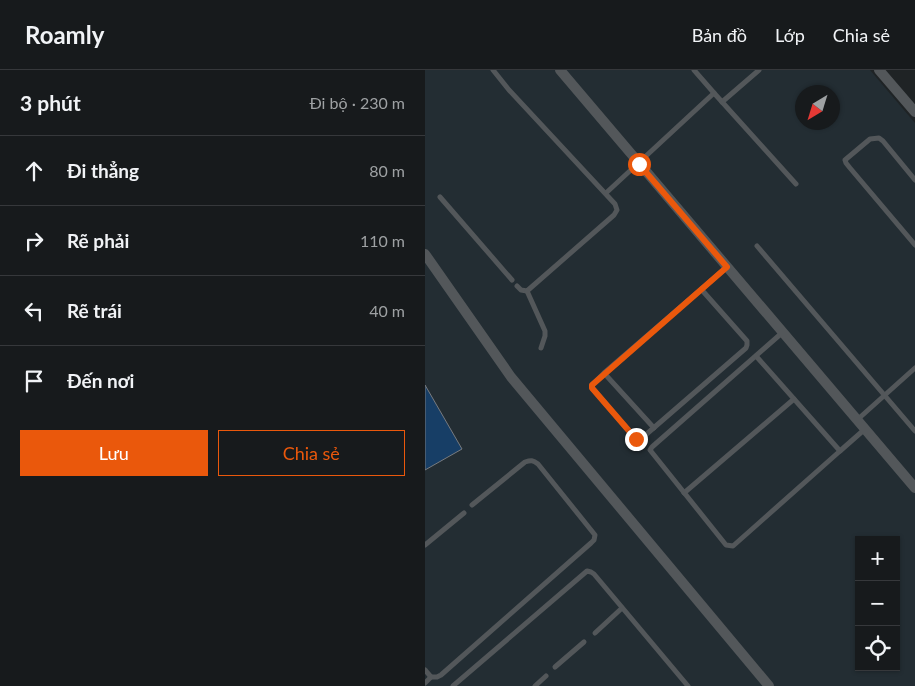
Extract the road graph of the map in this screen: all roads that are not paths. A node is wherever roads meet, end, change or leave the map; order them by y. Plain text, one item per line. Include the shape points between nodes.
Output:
1 (493, 70) edge
2 (560, 70) edge
3 (694, 70) edge
4 (759, 70) edge
5 (879, 70) edge
6 (715, 93) junction
7 (722, 102) junction
8 (913, 109) edge
9 (639, 164) junction
10 (915, 180) edge
11 (796, 184) dead end
12 (605, 193) junction
13 (440, 197) dead end
14 (915, 245) edge
15 (757, 246) dead end
16 (425, 254) edge
17 (727, 267) junction
18 (512, 280) dead end
19 (517, 286) dead end
20 (701, 289) junction
21 (527, 291) junction
22 (783, 332) junction
23 (541, 348) dead end
24 (756, 356) junction
25 (915, 368) edge
26 (604, 374) junction
27 (884, 395) junction
28 (794, 398) junction
29 (857, 420) junction
30 (653, 428) junction
31 (865, 429) junction
32 (915, 431) edge
33 (840, 451) junction
34 (915, 488) edge
35 (684, 493) junction
36 (473, 505) dead end
37 (464, 513) dead end
38 (425, 546) edge
39 (622, 608) junction
40 (595, 633) dead end
41 (584, 642) dead end
42 (555, 667) dead end
43 (425, 670) edge
44 (546, 676) dead end
45 (431, 677) junction
46 (425, 683) edge
47 (686, 685) edge
48 (453, 686) edge
49 (535, 686) edge
50 (769, 686) edge

1 - 12 lane
2 - 9 street
3 - 6 lane
4 - 7 lane
5 - 8 street
6 - 7 lane
6 - 9 lane
7 - 11 lane
9 - 12 lane
9 - 17 street
10 - 14 lane via 879,138 869,139 845,160
12 - 21 lane via 615,204 617,210 614,215
13 - 18 lane
15 - 27 lane
16 - 50 street via 511,377
17 - 20 lane
17 - 22 street
19 - 21 lane
20 - 26 lane
20 - 30 lane via 747,341 746,348
21 - 23 lane via 545,330
22 - 24 lane
22 - 29 street
24 - 28 lane
24 - 35 lane via 650,450
25 - 27 lane
26 - 30 lane
26 - 30 lane via 592,388 636,439
27 - 29 lane
27 - 32 lane
28 - 33 lane
28 - 35 lane
29 - 31 street
31 - 33 lane
31 - 34 street
33 - 35 lane via 733,546 726,545
36 - 45 lane via 530,460 537,464 595,535 594,540 441,675
37 - 38 lane
39 - 40 lane
39 - 47 lane
39 - 48 lane via 594,574 587,571
41 - 42 lane
43 - 45 lane
44 - 49 lane
45 - 46 lane

